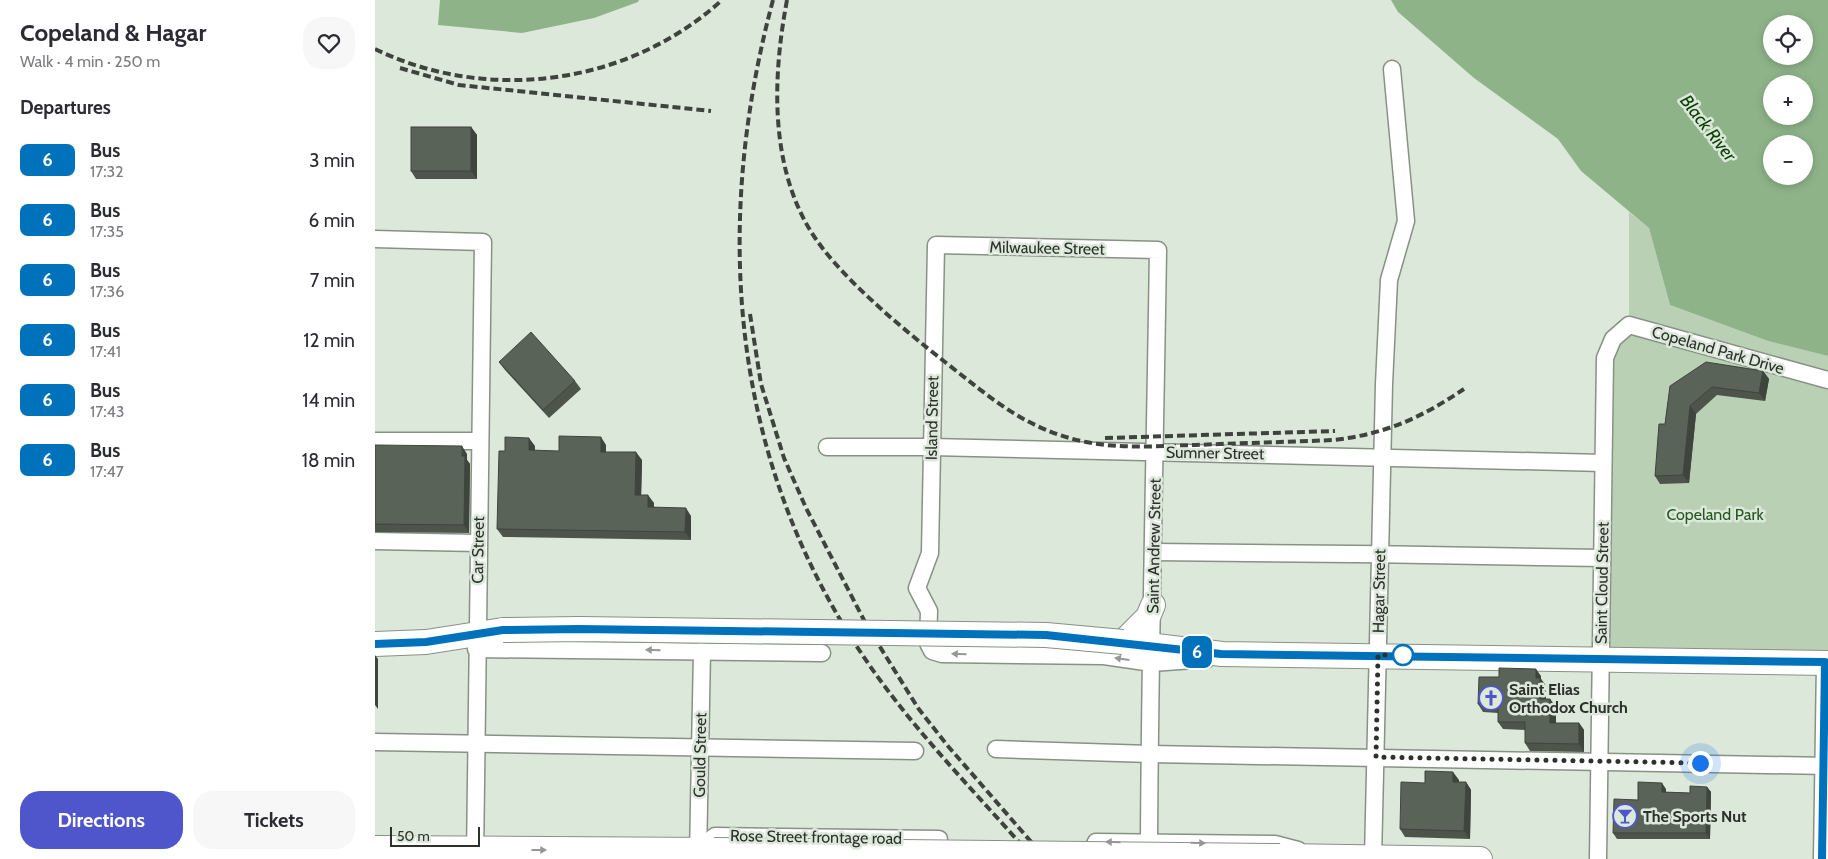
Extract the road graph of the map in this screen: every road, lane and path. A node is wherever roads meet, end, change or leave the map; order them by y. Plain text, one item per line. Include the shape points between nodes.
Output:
1 (1392, 69) dead end
2 (375, 239) edge
3 (936, 245) joint
4 (1158, 250) joint
5 (1613, 339) joint
6 (1828, 380) edge
7 (375, 441) edge
8 (479, 442) junction
9 (827, 447) dead end
10 (931, 447) junction
11 (1156, 452) junction
12 (1382, 457) junction
13 (1603, 463) junction
14 (375, 541) edge
15 (478, 543) junction
16 (1154, 552) junction
17 (1380, 556) junction
18 (1602, 558) junction
19 (1153, 605) junction
20 (476, 641) junction
21 (1123, 642) junction
22 (375, 644) edge
23 (702, 651) junction
24 (822, 653) dead end
25 (1152, 655) junction
26 (1378, 655) junction
27 (1601, 658) junction
28 (1826, 662) edge
29 (375, 742) edge
30 (475, 744) junction
31 (700, 748) junction
32 (996, 749) dead end
33 (915, 751) dead end
34 (1150, 754) junction
35 (1376, 757) junction
36 (1599, 761) junction
37 (1825, 766) edge
38 (939, 839) dead end
39 (1149, 842) junction
40 (375, 848) edge
41 (475, 854) edge
42 (705, 854) edge
43 (1319, 858) edge
44 (1373, 858) edge
45 (1102, 859) edge
46 (1480, 859) edge
47 (1598, 859) edge
48 (1822, 859) edge

1 - 12 street, Hagar Street via 1406,221 1389,280
2 - 8 street, Car Street via 483,242
3 - 4 street, Milwaukee Street
3 - 10 street, Island Street
4 - 11 street, Saint Andrew Street
5 - 6 street, Copeland Park Drive via 1629,325
5 - 13 street, Saint Cloud Street via 1605,358
7 - 8 street
8 - 15 street, Car Street
9 - 10 street, Sumner Street
10 - 11 street, Sumner Street
25 -> 10 street, Island Street via 935,653 928,643 929,611 917,588 930,553
11 - 12 street, Sumner Street
11 - 16 street, Saint Andrew Street
12 - 13 street, Sumner Street
12 - 17 street, Hagar Street
13 - 18 street, Saint Cloud Street
14 - 15 street
15 - 20 street, Car Street
16 - 17 street via 1339,552
16 - 19 street, Saint Andrew Street
17 - 18 street
17 - 26 street, Hagar Street
18 - 27 street, Saint Cloud Street
19 - 21 highway via 1148,617
19 - 25 street, Saint Andrew Street
20 - 21 highway, bridge via 503,630 579,629 1046,635
20 - 22 highway
23 -> 20 street
20 - 30 street, Car Street
21 - 25 highway
23 - 24 street
23 - 31 street, Gould Street
25 - 26 highway
25 - 34 street, Saint Andrew Street
26 - 27 highway
26 - 35 street, Hagar Street
27 - 28 highway
27 - 36 street, Saint Cloud Street
28 - 37 street
29 - 30 street
30 - 31 street
30 - 41 street, Car Street
31 - 33 street
31 - 42 street, Gould Street
32 - 34 street
34 - 35 street
34 - 39 street, Saint Andrew Street
35 - 36 street
35 - 44 street, Hagar Street
36 - 37 street
36 - 47 street, Saint Cloud Street
37 - 48 street
38 - 42 street, Rose Street frontage road via 715,836
39 -> 43 street via 1275,844
39 -> 45 street via 1096,842 1094,846
40 - 41 highway
41 -> 42 highway
42 - 43 highway, bridge
43 - 44 highway
44 - 46 highway

